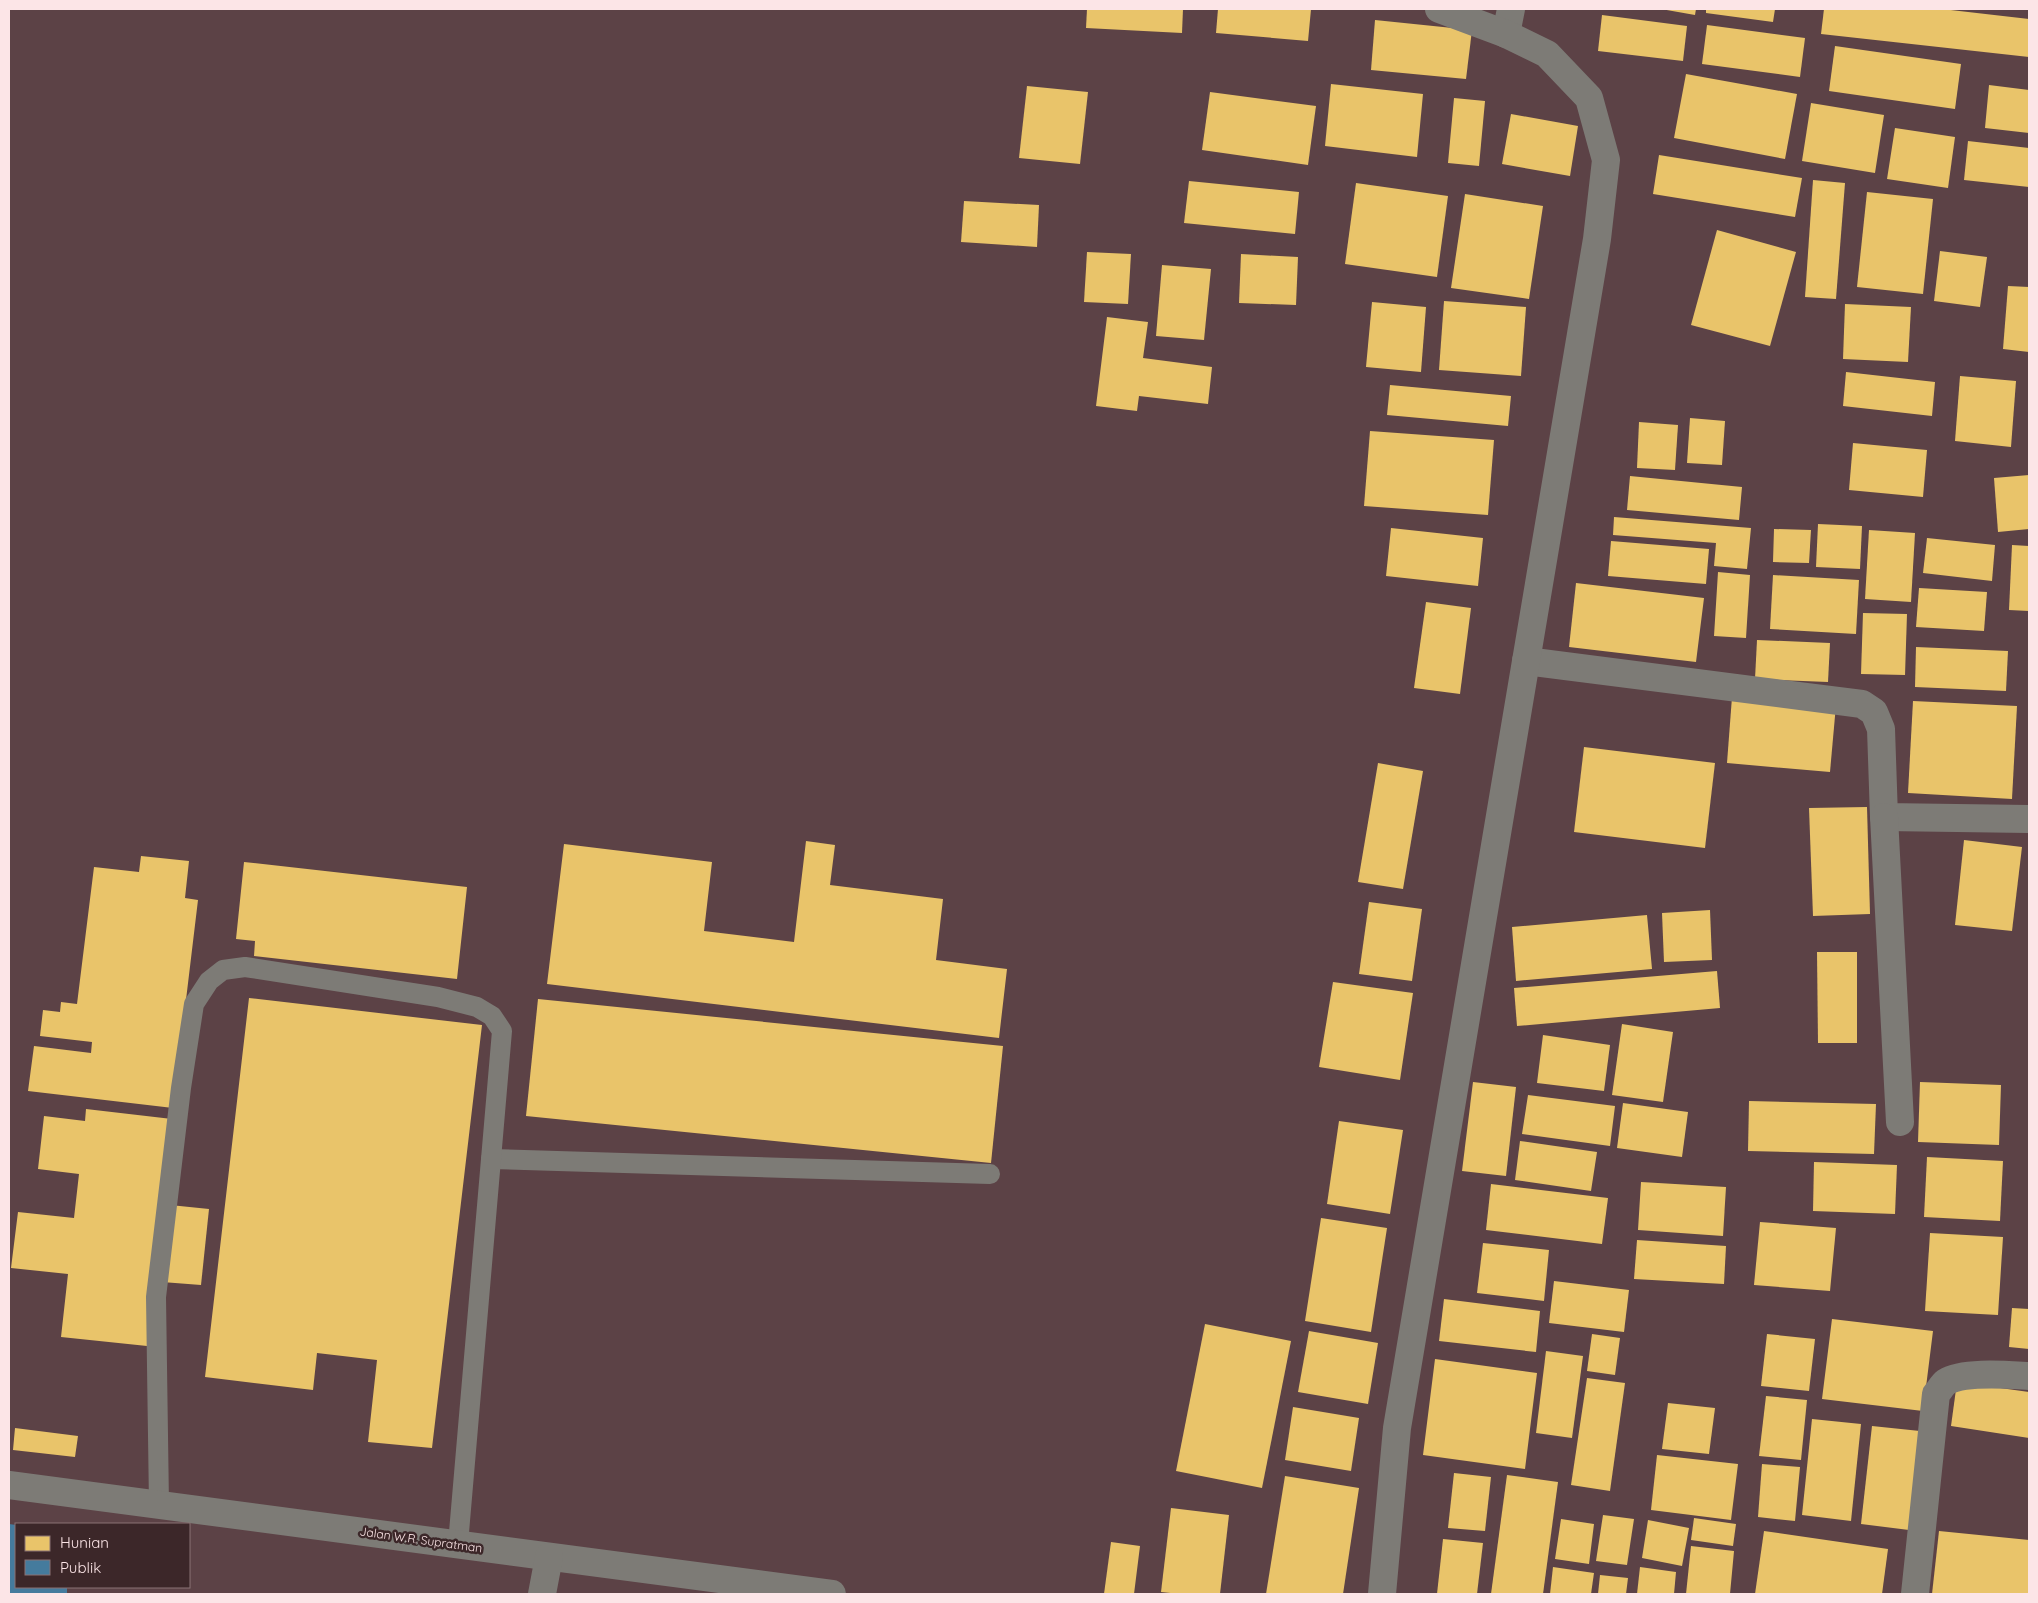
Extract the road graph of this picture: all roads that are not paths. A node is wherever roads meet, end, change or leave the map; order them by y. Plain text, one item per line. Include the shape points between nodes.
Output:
1 (1439, 9) edge
2 (1509, 21) edge
3 (1526, 661) junction
4 (1884, 817) junction
5 (2029, 819) edge
6 (1900, 1122) dead end
7 (491, 1159) junction
8 (990, 1174) dead end
9 (2029, 1376) edge
10 (9, 1485) edge
11 (159, 1505) junction
12 (458, 1544) junction
13 (549, 1557) junction
14 (542, 1594) edge
15 (832, 1594) edge
16 (1382, 1594) edge
17 (1915, 1594) edge

1 - 2 street
2 - 3 street via 1547,54 1589,98 1606,160 1598,239
3 - 4 street via 1862,704 1874,712 1881,729
3 - 16 street via 1397,1428
4 - 5 street
4 - 6 street
7 - 8 lane
7 - 11 lane via 502,1031 492,1016 477,1007 438,997 244,967 223,970 209,981 194,1004 156,1297
7 - 12 lane
9 - 17 street via 1964,1377 1946,1382 1936,1394
10 - 11 street, Jalan W.R. Supratman
11 - 12 street, Jalan W.R. Supratman
12 - 13 street, Jalan W.R. Supratman
13 - 14 street
13 - 15 street, Jalan W.R. Supratman

